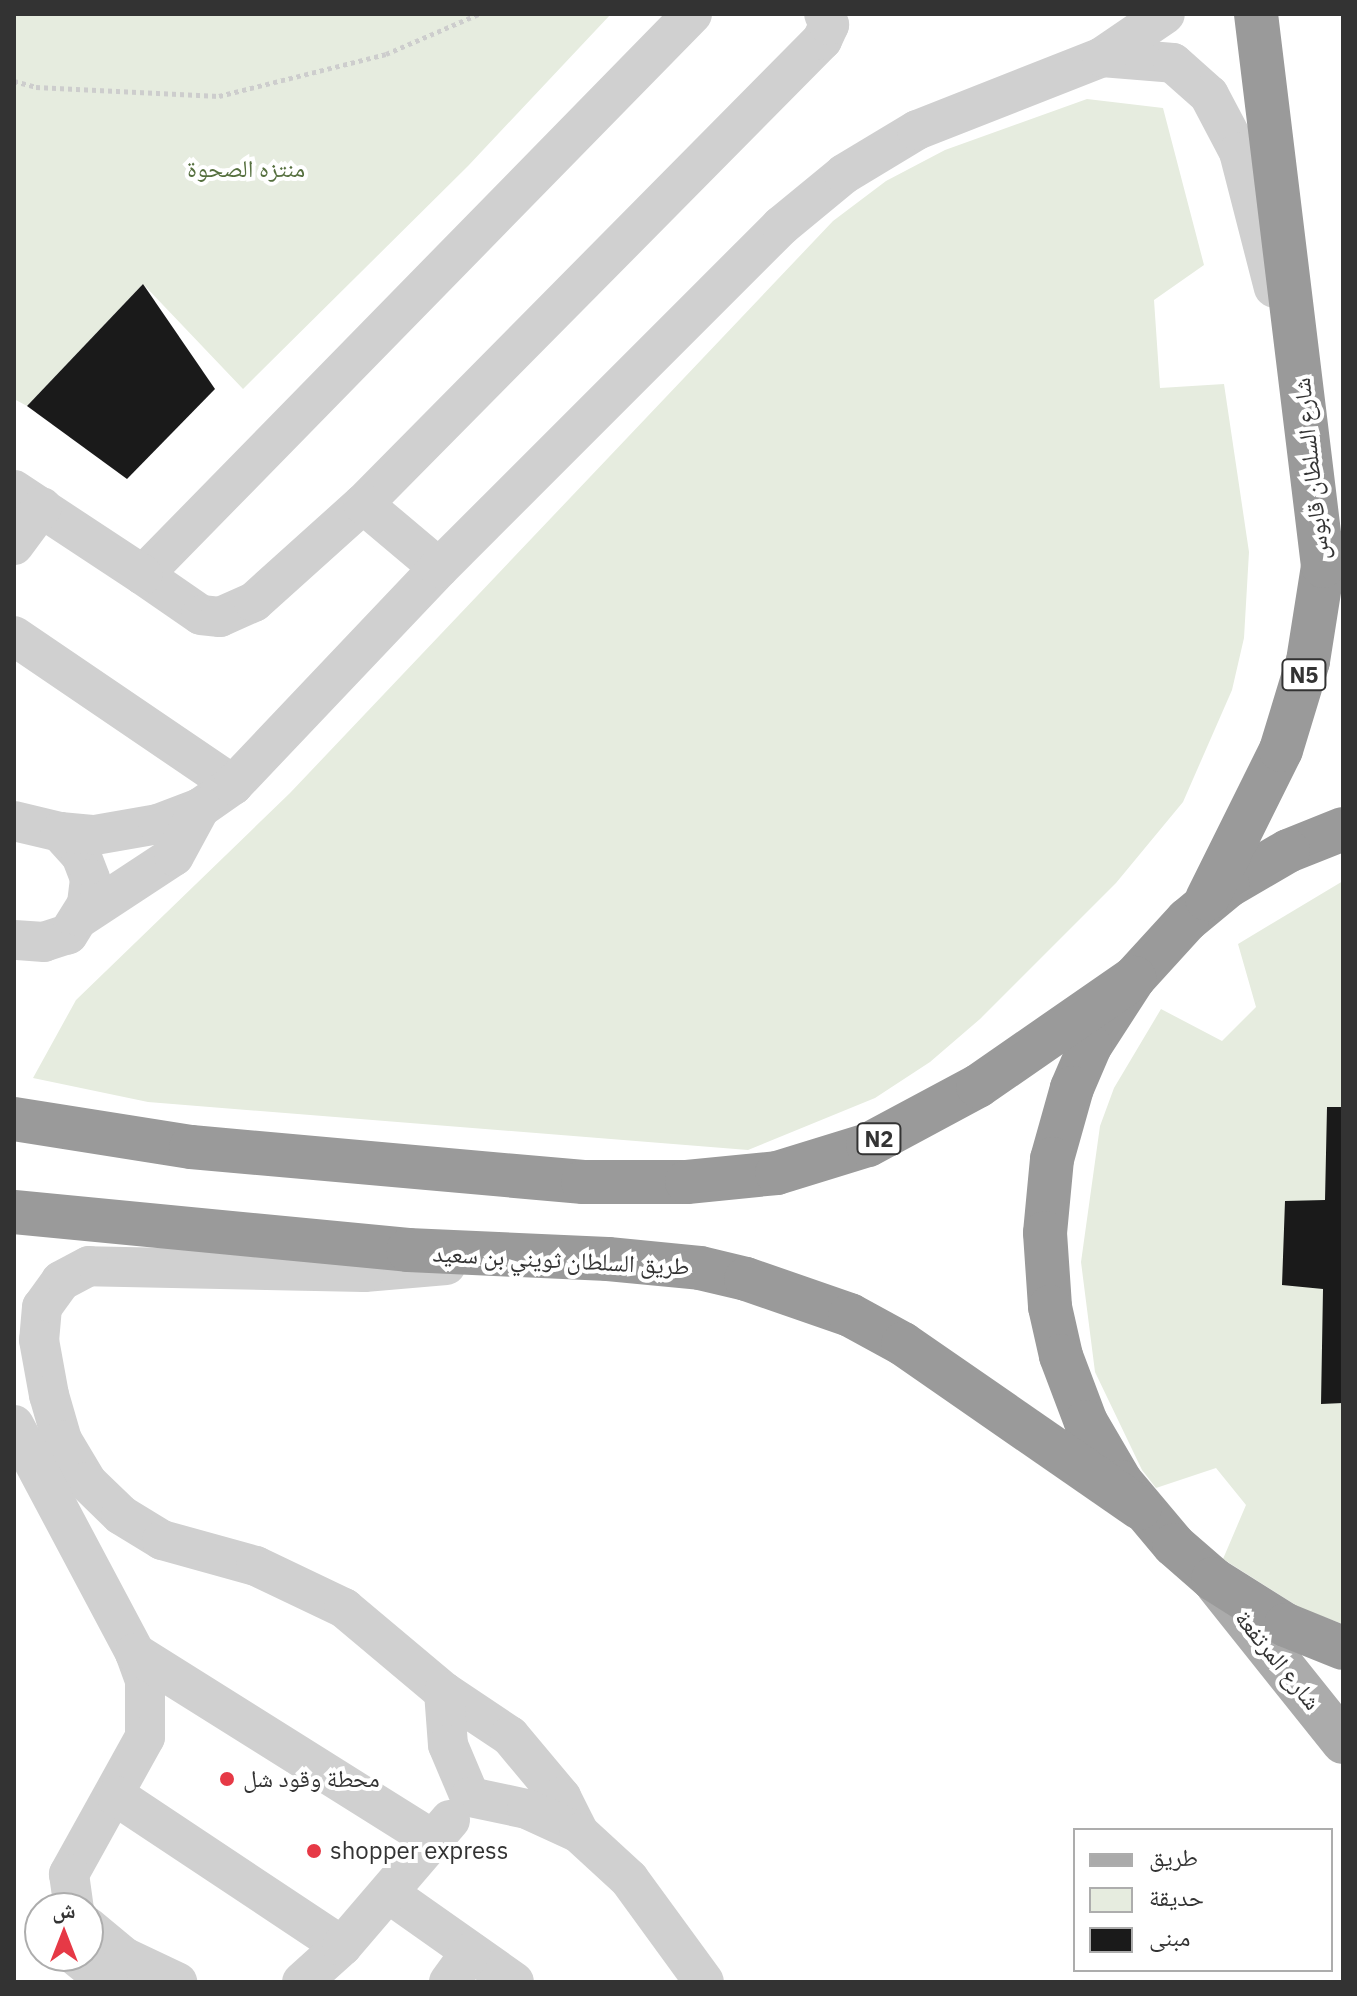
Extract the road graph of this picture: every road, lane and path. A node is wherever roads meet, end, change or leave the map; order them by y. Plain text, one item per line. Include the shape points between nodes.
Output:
1 (479, 14) edge
2 (692, 14) edge
3 (824, 14) edge
4 (1165, 14) edge
5 (1256, 14) edge
6 (1102, 57) junction
7 (14, 81) edge
8 (1309, 426) junction
9 (28, 499) edge
10 (363, 504) junction
11 (14, 545) edge
12 (439, 568) junction
13 (143, 575) junction
14 (14, 636) edge
15 (233, 785) junction
16 (200, 808) junction
17 (14, 821) edge
18 (1343, 829) edge
19 (60, 832) junction
20 (1205, 905) junction
21 (81, 917) junction
22 (14, 940) edge
23 (1134, 978) junction
24 (14, 1119) edge
25 (14, 1212) edge
26 (522, 1257) junction
27 (14, 1425) edge
28 (1140, 1508) junction
29 (1213, 1579) junction
30 (1343, 1648) edge
31 (135, 1653) junction
32 (444, 1692) junction
33 (1343, 1742) edge
34 (116, 1796) junction
35 (470, 1797) junction
36 (579, 1833) junction
37 (433, 1840) junction
38 (72, 1891) edge
39 (388, 1893) junction
40 (104, 1940) edge
41 (342, 1946) junction
42 (460, 1967) edge
43 (177, 1982) edge
44 (302, 1982) edge
45 (514, 1982) edge
46 (704, 1982) edge

1 - 7 path via 386,54 219,96 36,87
2 - 13 lane
3 - 10 lane via 829,25 822,40
4 - 6 lane
5 - 8 highway, شارع السلطان قابوس / N5
6 - 8 lane via 1173,63 1209,95 1239,152
6 - 12 lane via 917,130 844,174 781,226
8 - 20 highway, شارع السلطان قابوس / N5 via 1323,566 1308,661 1281,750
9 - 11 lane
9 - 13 lane
10 - 12 lane
10 - 13 lane via 238,613 201,615
12 - 15 lane
14 - 15 lane
15 - 16 lane
16 - 19 lane via 131,831
16 - 21 lane via 174,856
17 - 19 lane
18 - 20 highway, N2 via 1270,861
19 - 21 lane via 87,866 89,895
20 - 23 highway, N2
21 - 22 lane via 57,940
23 - 24 highway, N2 via 978,1086 868,1145 777,1173 687,1182 583,1182 191,1147
23 - 28 highway, N2 via 1090,1046 1072,1088 1052,1159 1045,1233 1050,1307 1068,1378 1099,1446
25 - 26 highway, طريق السلطان ثويني بن سعيد / N2 via 181,1232
26 - 28 highway, طريق السلطان ثويني بن سعيد / N2 via 700,1268 799,1294 903,1344
26 - 32 lane via 364,1272 89,1266 61,1281 42,1307 39,1340 62,1440 87,1482 121,1515 162,1540 301,1585 344,1608
27 - 31 lane
28 - 29 highway, N2
29 - 30 highway, N2 via 1286,1625
29 - 33 main road, شارع المرتفعة
31 - 34 lane via 148,1709 145,1737
31 - 37 lane
32 - 35 lane via 448,1745
32 - 36 lane via 510,1736 538,1765
34 - 38 lane
34 - 41 lane
35 - 36 lane via 527,1809
35 - 37 lane
36 - 46 lane via 629,1879
37 - 39 lane
39 - 41 lane
39 - 42 lane
40 - 43 lane via 124,1957
41 - 44 lane
42 - 45 lane

